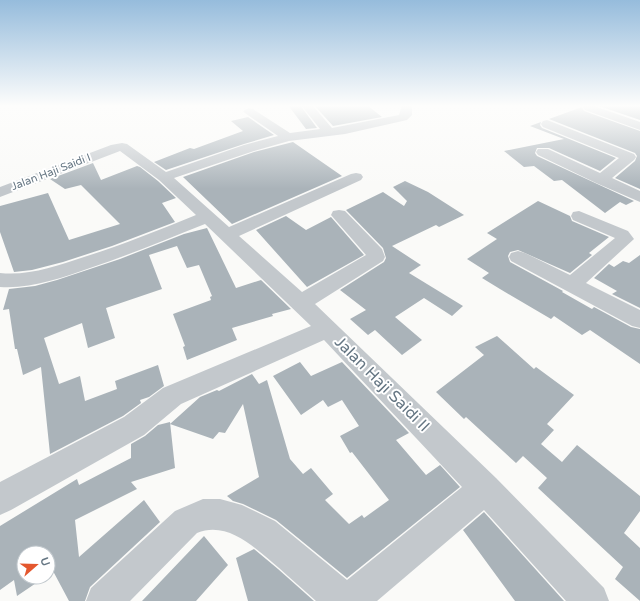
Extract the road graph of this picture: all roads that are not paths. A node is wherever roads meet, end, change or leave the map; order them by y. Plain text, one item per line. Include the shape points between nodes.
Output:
1 (282, 133) edge
2 (314, 133) edge
3 (569, 133) edge
4 (288, 137) junction
5 (543, 152) dead end
6 (164, 177) junction
7 (356, 177) dead end
8 (602, 180) junction
9 (0, 192) edge
10 (640, 197) edge
11 (340, 215) dead end
12 (579, 216) dead end
13 (208, 217) junction
14 (227, 235) junction
15 (518, 257) dead end
16 (1, 281) edge
17 (572, 284) junction
18 (300, 303) junction
19 (640, 320) edge
20 (327, 329) junction
21 (485, 489) junction
22 (0, 499) edge
23 (104, 601) edge
24 (344, 601) edge
25 (349, 601) edge
26 (591, 601) edge

1 - 4 street
2 - 4 street
3 - 8 street via 629,157
4 - 6 street
5 - 8 street
6 - 9 street, Jalan Haji Saidi I via 119,147
6 - 13 street, Jalan Haji Saidi II
7 - 14 street
8 - 10 street
11 - 18 street via 376,257
12 - 17 street via 622,235 625,239
13 - 14 street, Jalan Haji Saidi II
13 - 16 street via 129,248 44,276 12,282
14 - 18 street, Jalan Haji Saidi II
15 - 17 street
17 - 19 street
18 - 20 street, Jalan Haji Saidi II
20 - 21 street, Jalan Haji Saidi II
20 - 22 street via 172,396 134,426
21 - 25 street
21 - 26 street, Jalan Haji Saidi II
23 - 24 street via 186,522 203,515 220,515 242,521 263,533

